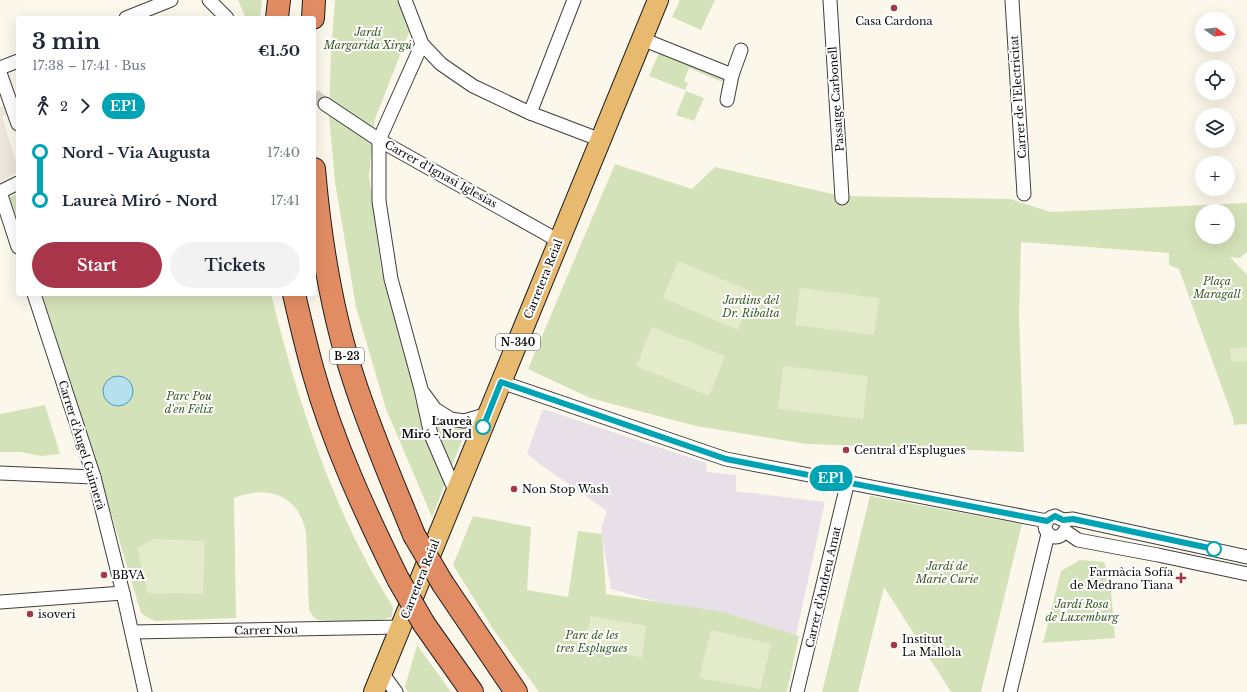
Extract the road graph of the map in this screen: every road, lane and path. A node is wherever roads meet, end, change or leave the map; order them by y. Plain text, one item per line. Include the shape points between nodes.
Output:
1 (171, 0) edge
2 (209, 0) edge
3 (278, 0) edge
4 (314, 0) edge
5 (405, 0) edge
6 (574, 0) edge
7 (658, 0) edge
8 (830, 0) edge
9 (1012, 0) edge
10 (131, 16) edge
11 (226, 16) edge
12 (277, 16) edge
13 (313, 16) edge
14 (642, 39) junction
15 (422, 44) junction
16 (741, 50) dead end
17 (16, 62) edge
18 (0, 68) edge
19 (0, 72) edge
20 (732, 75) junction
21 (727, 100) dead end
22 (325, 104) tunnel mouth
23 (530, 113) junction
24 (16, 118) edge
25 (380, 140) junction
26 (600, 140) junction
27 (16, 183) edge
28 (316, 188) edge
29 (0, 192) edge
30 (1024, 194) dead end
31 (842, 198) dead end
32 (16, 241) edge
33 (559, 241) junction
34 (35, 296) edge
35 (294, 296) edge
36 (501, 382) junction
37 (421, 389) junction
38 (488, 414) junction
39 (0, 472) edge
40 (94, 477) junction
41 (848, 482) junction
42 (456, 493) junction
43 (1064, 526) junction
44 (1048, 528) junction
45 (1247, 556) edge
46 (1247, 574) edge
47 (123, 593) junction
48 (0, 602) edge
49 (400, 627) junction
50 (132, 632) junction
51 (382, 674) junction
52 (145, 692) edge
53 (374, 692) edge
54 (396, 692) edge
55 (472, 692) edge
56 (516, 692) edge
57 (797, 692) edge
58 (1010, 692) edge

1 - 10 street
2 - 11 street
3 - 12 highway
4 - 13 highway
5 - 15 street
6 - 23 street
7 - 14 main road, Carretera Reial / N-340
8 - 31 street, Passatge Carbonell
9 - 30 street, Carrer de l'Electricitat
14 - 20 street
14 - 26 main road, Carretera Reial / N-340
15 - 23 street via 442,64 473,86
15 - 25 street
16 - 20 street
17 - 18 street
19 - 24 street
20 - 21 street
22 - 25 street, Carrer d'Ignasi Iglesias
23 - 26 street
25 - 33 street, Carrer d'Ignasi Iglesias
25 - 37 street via 379,201 389,264
26 - 33 main road, Carretera Reial / N-340
27 - 29 street
28 - 56 highway, B-23, bridge via 322,245 343,343 374,435 414,535
29 - 32 street
33 - 36 main road, Carretera Reial / N-340
34 - 40 street, Carrer d'Àngel Guimerà
35 - 55 highway, bridge via 312,370 361,502 398,579 424,624
36 - 38 main road, Carretera Reial / N-340
36 - 41 street via 726,459
37 - 38 street via 435,409 451,419 464,421
37 - 42 street via 431,435
38 - 42 main road, Carretera Reial / N-340
39 - 40 street
40 - 47 street, Carrer d'Àngel Guimerà
41 - 44 street
41 - 57 street, Carrer d'Andreu Amat
42 - 49 main road, Carretera Reial / N-340
43 - 44 street via 1055,516
43 - 45 street via 1073,519
43 - 46 street via 1078,540
44 - 58 street
47 - 48 street
47 - 50 street, Carrer d'Àngel Guimerà
49 - 50 street, Carrer Nou
49 - 51 main road, Carretera Reial / N-340
50 - 52 street, Carrer d'Àngel Guimerà
51 - 53 main road, Carretera Reial / N-340
51 - 54 street

